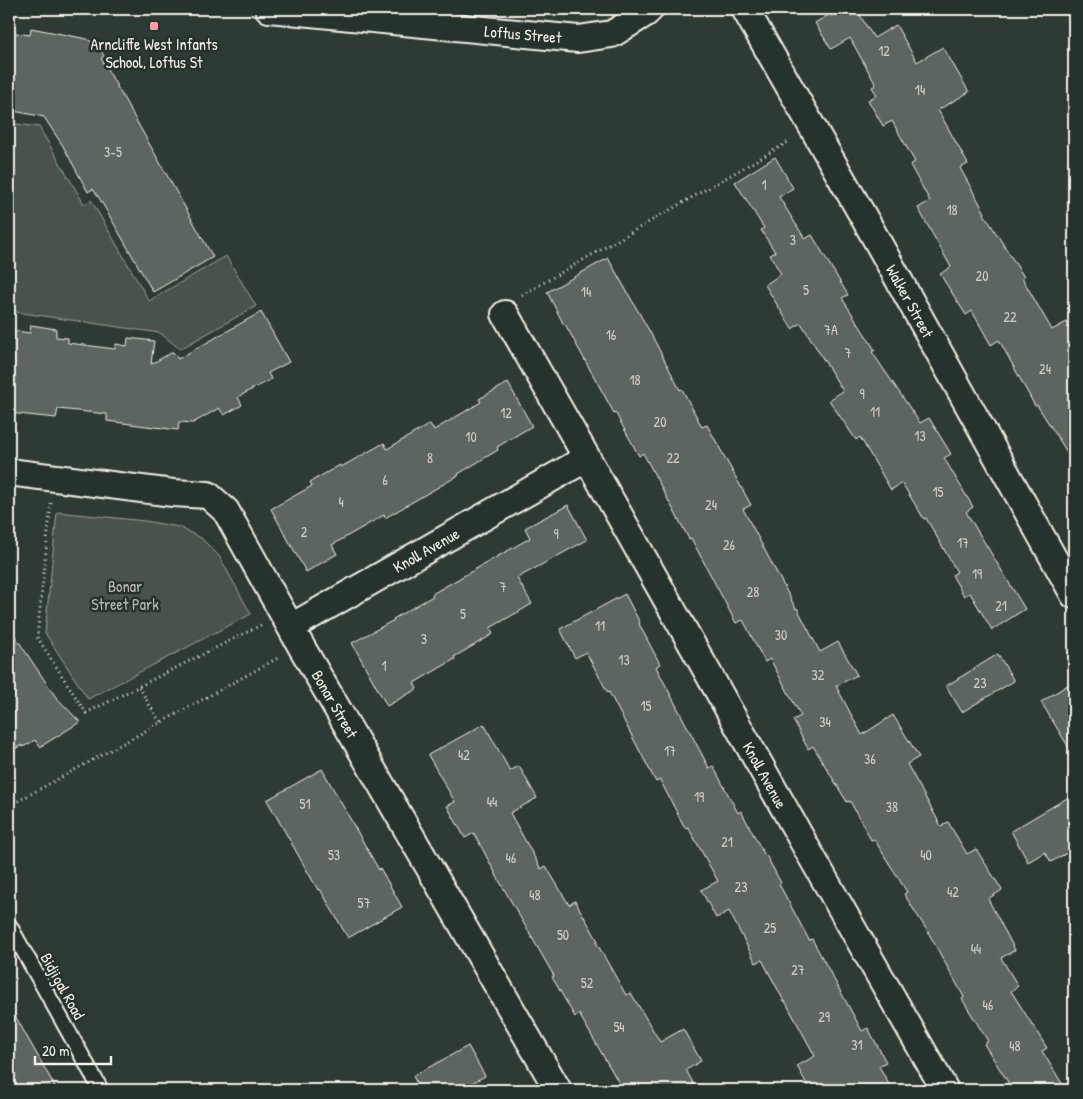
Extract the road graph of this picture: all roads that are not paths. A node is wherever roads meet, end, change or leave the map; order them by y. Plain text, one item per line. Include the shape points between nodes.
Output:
1 (269, 9) edge
2 (745, 9) edge
3 (647, 10) edge
4 (505, 314) road end
5 (587, 458) junction
6 (9, 472) edge
7 (1068, 569) edge
8 (1074, 595) edge
9 (292, 629) junction
10 (9, 925) edge
11 (101, 1090) edge
12 (558, 1090) edge
13 (945, 1090) edge

1 - 3 street, Loftus Street via 578,39 612,34
2 - 7 street, Walker Street
4 - 5 street, Knoll Avenue
5 - 9 street, Knoll Avenue
5 - 13 street, Knoll Avenue
6 - 9 street, Bonar Street via 208,495 226,512
7 - 8 street, Walker Street
9 - 12 street, Bonar Street
10 - 11 lane, Bidjigal Road

